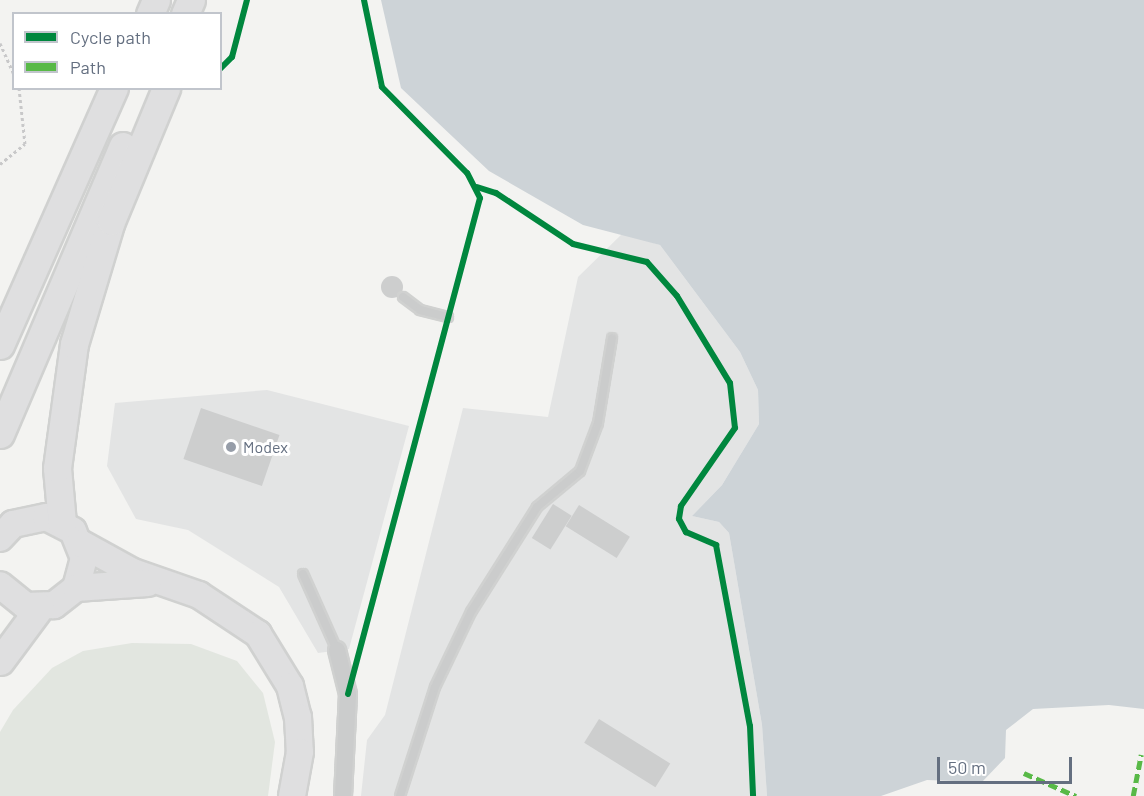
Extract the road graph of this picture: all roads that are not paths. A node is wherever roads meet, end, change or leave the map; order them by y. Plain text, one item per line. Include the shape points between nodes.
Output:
1 (113, 90) edge
2 (149, 90) edge
3 (165, 90) edge
4 (403, 297) dead end
5 (448, 317) dead end
6 (612, 338) dead end
7 (0, 345) edge
8 (0, 434) edge
9 (71, 533) junction
10 (0, 537) edge
11 (303, 574) dead end
12 (168, 584) junction
13 (0, 585) edge
14 (76, 588) junction
15 (40, 608) junction
16 (337, 651) joint
17 (0, 661) edge
18 (292, 796) edge
19 (343, 796) edge
20 (400, 796) edge

1 - 7 highway
2 - 8 highway
3 - 9 highway via 111,221 74,344 57,468
4 - 5 lane via 420,310
6 - 20 lane via 598,423 580,471 537,507 471,612 435,687
9 - 10 main road via 29,517
9 - 12 main road via 105,559
9 - 14 main road via 83,573
11 - 16 lane
12 - 14 main road
12 - 18 main road via 232,614 258,634 276,660 298,717 300,752
13 - 15 main road via 13,600
14 - 15 main road via 67,598
15 - 17 highway
16 - 19 street via 348,694

